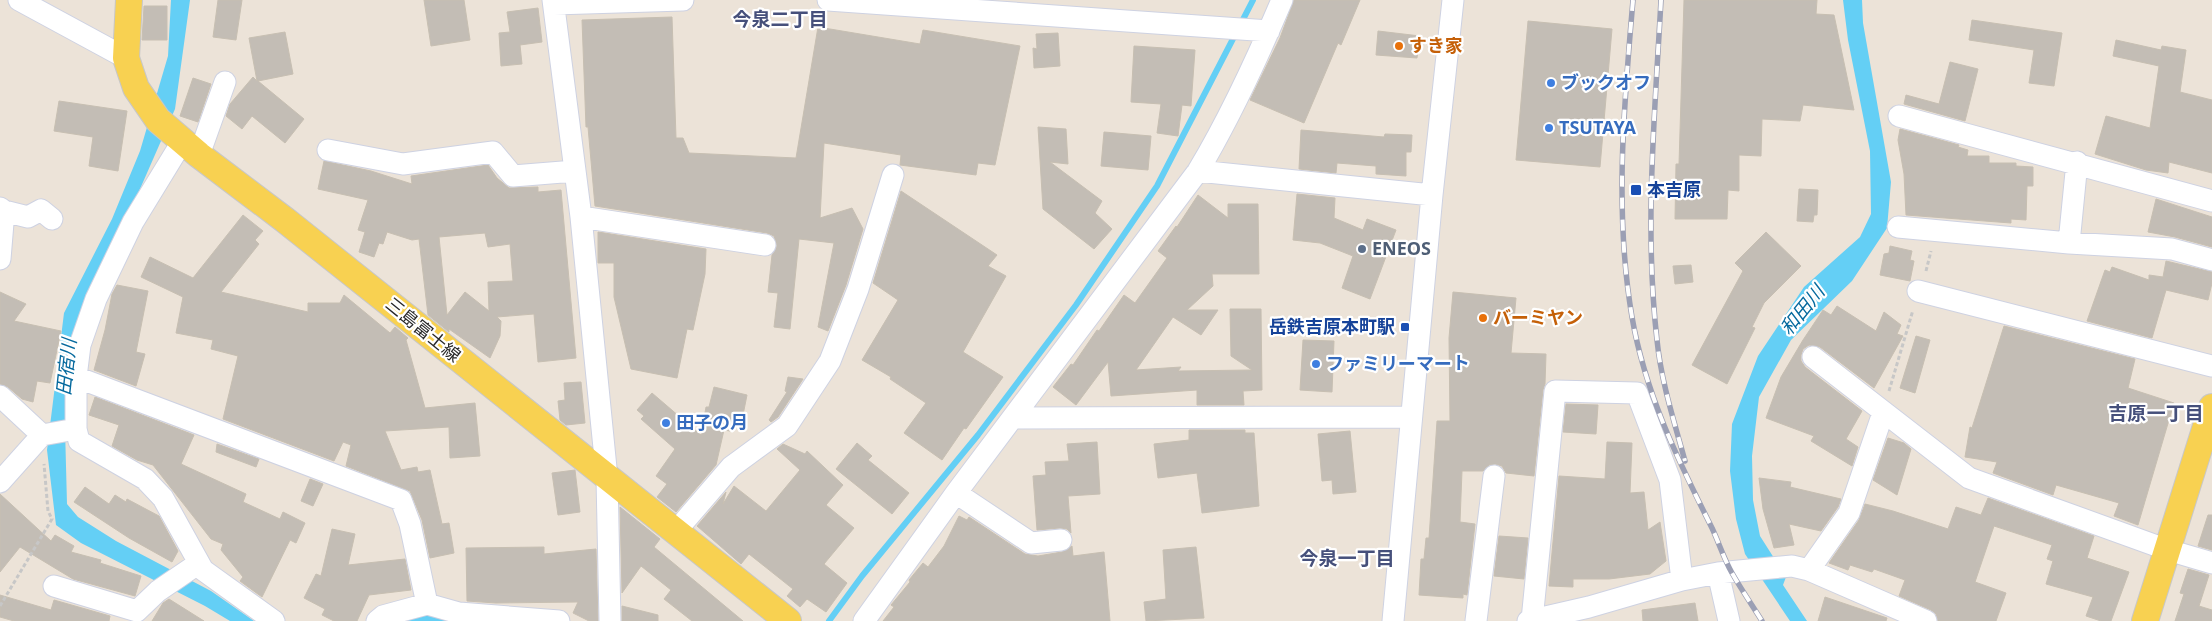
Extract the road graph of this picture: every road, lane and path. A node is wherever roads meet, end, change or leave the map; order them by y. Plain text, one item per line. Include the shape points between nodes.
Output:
1 (18, 0) edge
2 (129, 0) edge
3 (683, 0) edge
4 (828, 0) edge
5 (1282, 0) edge
6 (1453, 0) edge
7 (554, 2) edge
8 (1269, 31) junction
9 (126, 58) junction
10 (225, 82) dead end
11 (1899, 116) dead end
12 (184, 143) junction
13 (328, 150) dead end
14 (2077, 162) junction
15 (1198, 170) junction
16 (576, 171) junction
17 (893, 175) dead end
18 (1432, 195) junction
19 (2212, 201) edge
20 (2, 209) edge
21 (581, 217) junction
22 (52, 219) dead end
23 (1898, 227) dead end
24 (1935, 230) junction
25 (2069, 243) junction
26 (766, 246) dead end
27 (0, 259) edge
28 (2212, 260) edge
29 (1920, 291) junction
30 (1813, 357) dead end
31 (2212, 366) edge
32 (76, 377) junction
33 (0, 396) edge
34 (2212, 407) edge
35 (1883, 413) junction
36 (1411, 417) junction
37 (1013, 418) junction
38 (76, 429) junction
39 (44, 435) junction
40 (1494, 476) dead end
41 (607, 478) junction
42 (0, 482) edge
43 (956, 493) junction
44 (676, 531) junction
45 (1061, 540) dead end
46 (2168, 550) junction
47 (2212, 563) edge
48 (195, 566) junction
49 (1801, 568) junction
50 (1718, 573) junction
51 (1682, 580) junction
52 (54, 586) dead end
53 (427, 604) junction
54 (0, 606) edge
55 (1589, 614) edge
56 (1530, 620) edge
57 (274, 621) edge
58 (377, 621) edge
59 (559, 621) edge
60 (610, 621) edge
61 (788, 621) edge
62 (864, 621) edge
63 (1393, 621) edge
64 (1476, 621) edge
65 (1729, 621) edge
66 (1926, 621) edge
67 (2145, 621) edge

1 - 9 street
2 - 9 main road, 三島富士線
3 - 7 street
4 - 8 street
5 - 8 street
6 - 18 street
7 - 16 street
8 - 15 street via 1247,81
9 - 12 main road, 三島富士線 via 136,88 150,110
10 - 12 street
11 - 14 street
12 - 32 street via 133,222 96,299 80,345
12 - 41 main road, 三島富士線
13 - 16 street via 402,164 492,152 512,176
14 - 19 street
14 - 25 street
15 - 18 street
15 - 37 street
16 - 21 street
17 - 44 street via 858,289 830,361 787,426 731,467
18 - 36 street
20 - 22 street via 28,217 41,210
20 - 27 street
21 - 26 street
21 - 41 street
23 - 24 street
24 - 25 street
24 - 29 path
25 - 28 street via 2172,249
29 - 31 street
29 - 35 path
30 - 35 street
32 - 38 street
32 - 53 street via 401,500 410,524
33 - 39 street
34 - 46 main road
35 - 46 street via 1970,478
35 - 49 street via 1849,513
36 - 37 street
36 - 63 street
37 - 43 street
38 - 39 street
38 - 48 street via 79,441 145,479 163,498
39 - 42 street
39 - 54 path via 48,511 52,519
40 - 64 street
41 - 44 main road, 三島富士線
41 - 60 street
43 - 45 street via 1030,543
43 - 62 street
44 - 61 main road, 三島富士線
46 - 47 street
46 - 67 main road
48 - 52 street via 158,591 137,611
48 - 57 street
49 - 50 street
49 - 66 street
50 - 51 street
50 - 65 street
51 - 55 street
51 - 56 street via 1670,480 1637,393 1555,391
53 - 58 street via 383,616
53 - 59 street via 459,613
55 - 56 street

